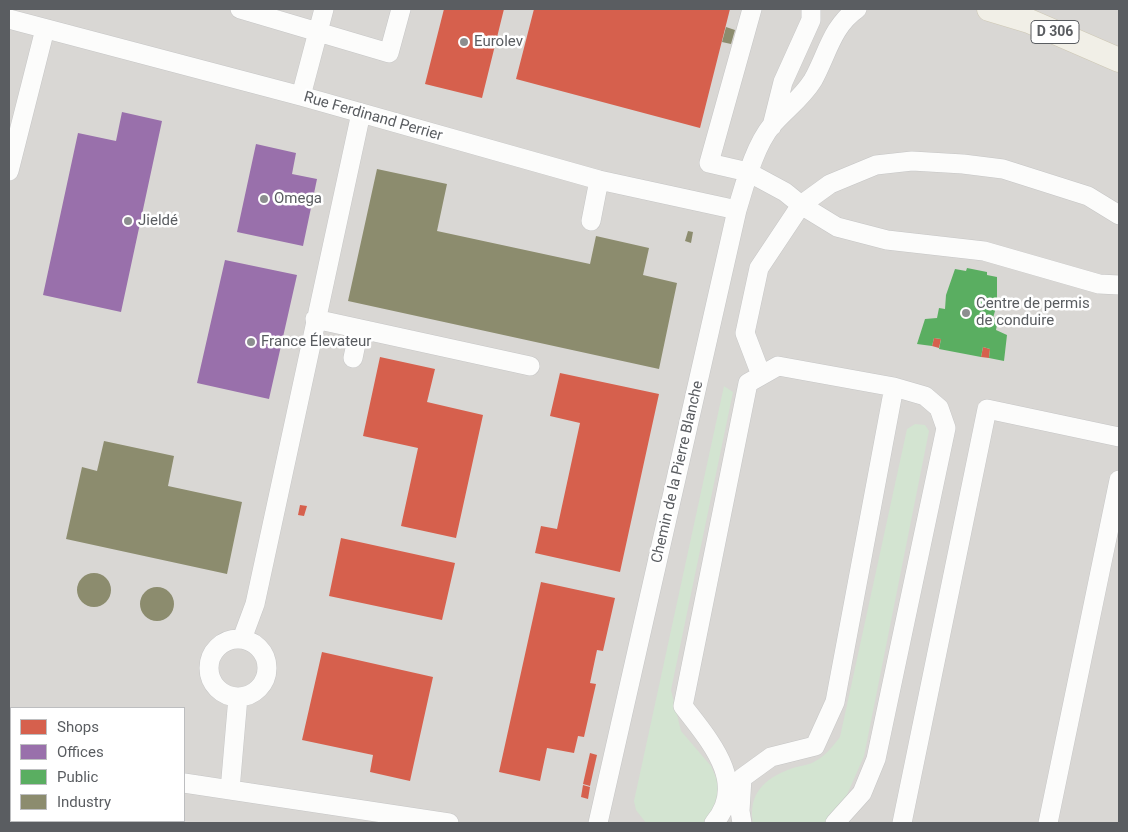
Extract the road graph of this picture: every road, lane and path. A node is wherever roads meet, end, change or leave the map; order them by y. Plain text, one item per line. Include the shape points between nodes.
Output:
1 (240, 9) edge
2 (324, 9) edge
3 (401, 9) edge
4 (752, 9) edge
5 (811, 9) edge
6 (857, 9) edge
7 (988, 9) edge
8 (9, 20) edge
9 (45, 29) junction
10 (318, 32) junction
11 (1119, 60) edge
12 (301, 96) junction
13 (361, 113) junction
14 (772, 126) junction
15 (9, 171) edge
16 (748, 172) junction
17 (600, 180) junction
18 (801, 205) junction
19 (738, 210) junction
20 (1119, 215) edge
21 (591, 221) dead end
22 (1119, 285) edge
23 (315, 319) junction
24 (360, 328) junction
25 (353, 358) dead end
26 (530, 366) dead end
27 (761, 375) junction
28 (894, 388) junction
29 (1119, 436) edge
30 (1119, 480) edge
31 (242, 640) junction
32 (238, 697) junction
33 (185, 783) edge
34 (230, 790) junction
35 (449, 823) edge
36 (598, 823) edge
37 (714, 823) edge
38 (742, 823) edge
39 (835, 823) edge
40 (902, 823) edge
41 (1048, 823) edge

1 - 10 street
2 - 10 street
3 - 10 street via 389,53
4 - 16 street via 709,163
5 - 14 street, Chemin de la Pierre Blanche via 811,20 783,82
6 - 14 street, Chemin de la Pierre Blanche via 848,14 839,26 805,93
7 - 11 main road, D 306 via 1029,20
8 - 9 street, Rue Ferdinand Perrier
9 - 12 street, Rue Ferdinand Perrier
9 - 15 street
10 - 12 street
12 - 13 street, Rue Ferdinand Perrier
13 - 17 street, Rue Ferdinand Perrier
13 - 23 street
14 - 16 street, Chemin de la Pierre Blanche
16 - 18 street via 785,192
16 - 19 street, Chemin de la Pierre Blanche
17 - 19 street, Rue Ferdinand Perrier
17 - 21 street
18 - 20 street via 830,184 876,165 912,160 1003,169 1088,196
18 - 22 street via 837,227 887,240 984,251 1100,284
18 - 27 street via 759,268 749,308 745,333
19 - 36 street, Chemin de la Pierre Blanche
23 - 24 street
23 - 31 street via 254,604
24 - 25 street
24 - 26 street
27 - 28 street via 778,366
27 - 37 street via 748,383 683,706 714,748 729,779 724,812
28 - 38 street via 835,702 815,746 770,757 742,778
28 - 39 street via 925,396 939,408 946,428 876,759 862,794
29 - 40 street via 987,409
30 - 41 street
31 - 32 street via 259,648 267,664 267,673 257,690 248,696
31 - 32 street via 225,642 212,655 209,664 213,683 219,691
32 - 34 street
33 - 34 street
34 - 35 street

